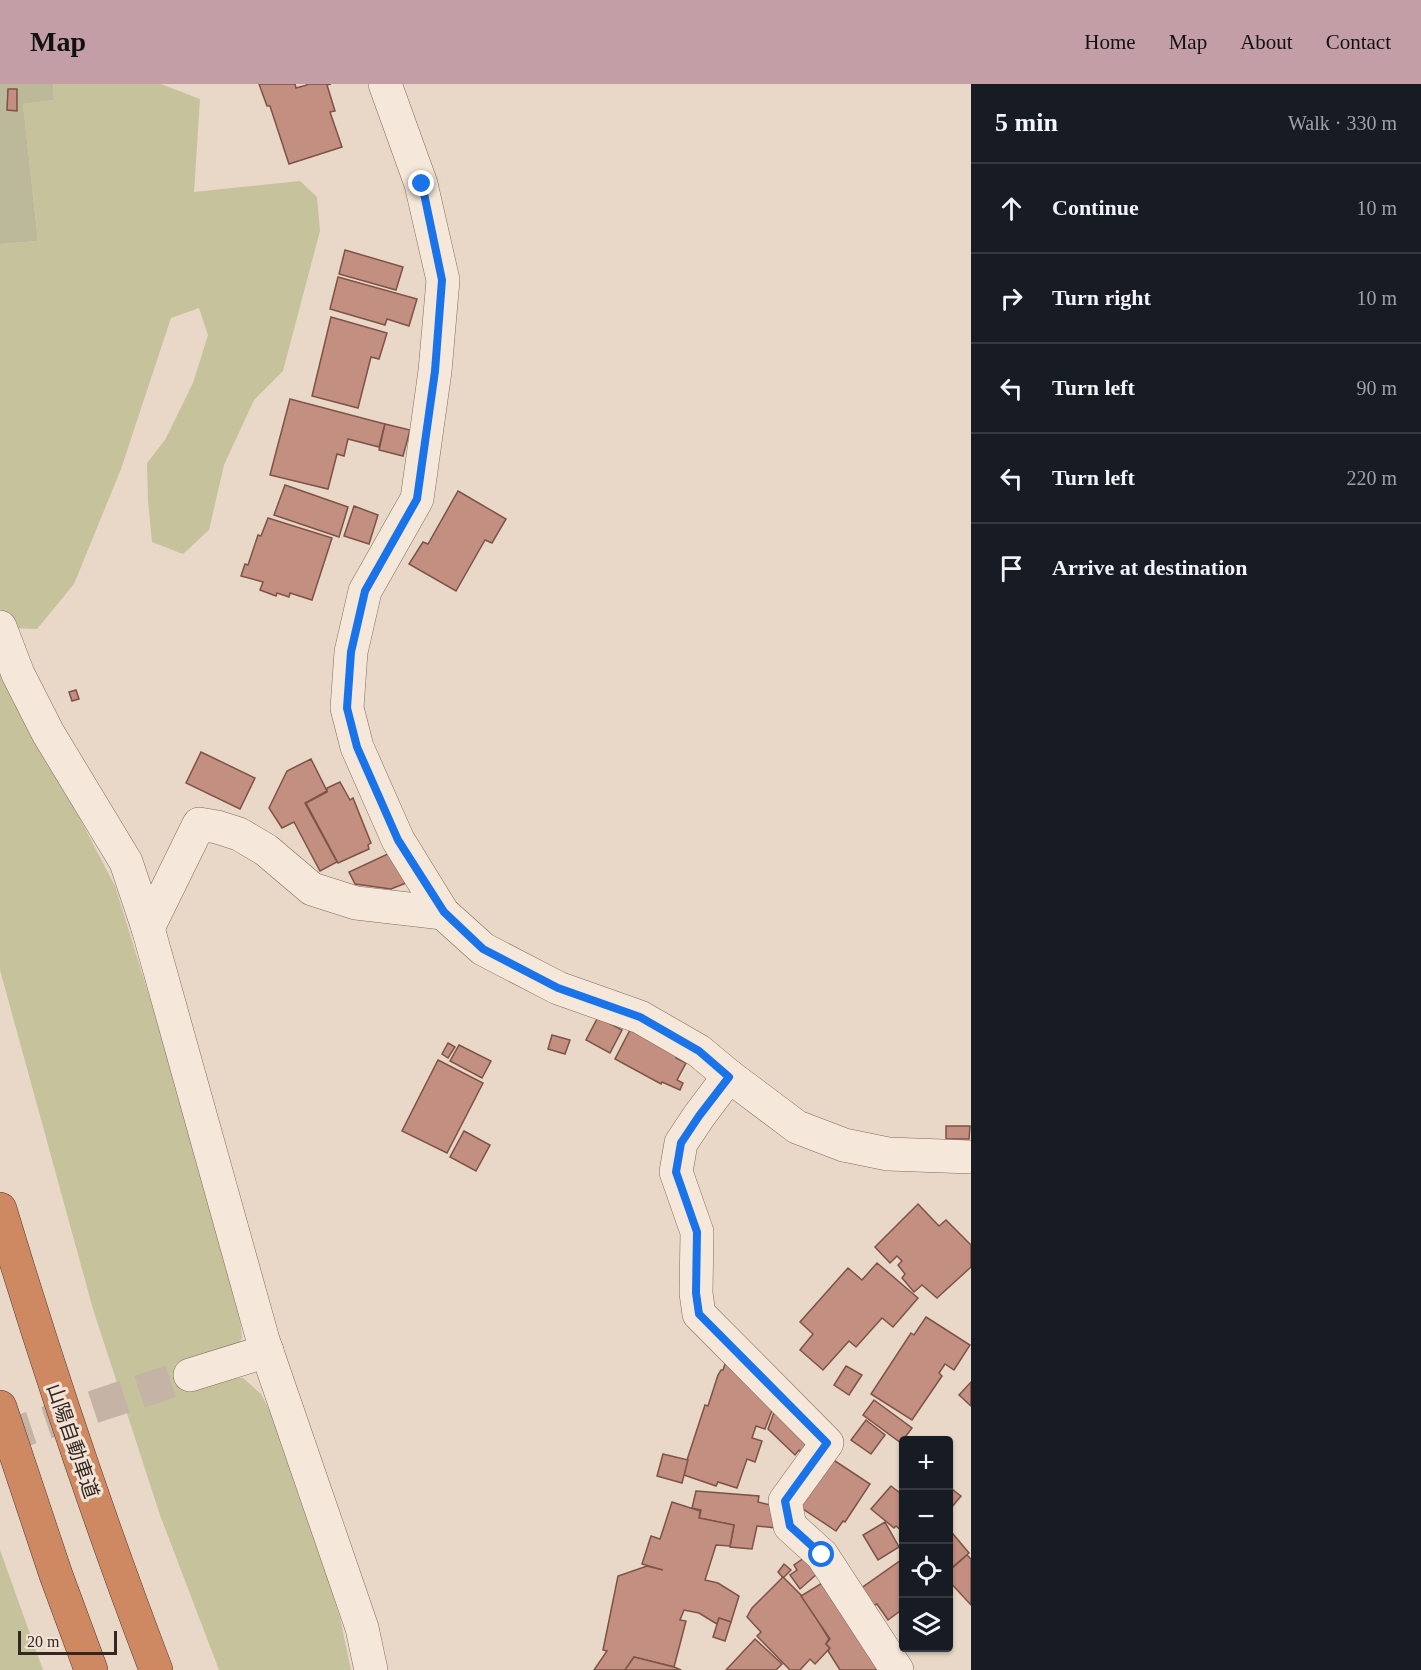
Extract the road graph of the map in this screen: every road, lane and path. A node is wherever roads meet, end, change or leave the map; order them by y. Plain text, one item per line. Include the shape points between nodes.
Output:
1 (385, 84) edge
2 (0, 627) edge
3 (444, 912) junction
4 (148, 928) junction
5 (729, 1077) junction
6 (971, 1157) edge
7 (0, 1209) edge
8 (267, 1351) junction
9 (190, 1375) tunnel mouth
10 (0, 1407) edge
11 (91, 1670) edge
12 (156, 1670) edge
13 (371, 1670) edge
14 (897, 1670) edge

1 - 3 street via 422,184 442,280 434,382 417,499 365,591 351,652 347,708 357,747 398,840
2 - 4 street via 48,733 126,862
3 - 4 street via 356,903 312,889 266,850 239,834 199,824
3 - 5 street via 483,949 558,988 640,1017 699,1051
4 - 8 street
5 - 6 street via 797,1127 844,1145 888,1154
5 - 14 street via 681,1143 676,1172 697,1232 699,1314 827,1443 785,1501 790,1526 822,1555
7 - 12 highway, 山陽自動車道 via 42,1349 111,1553
8 - 9 street
8 - 13 street via 362,1628
10 - 11 highway

